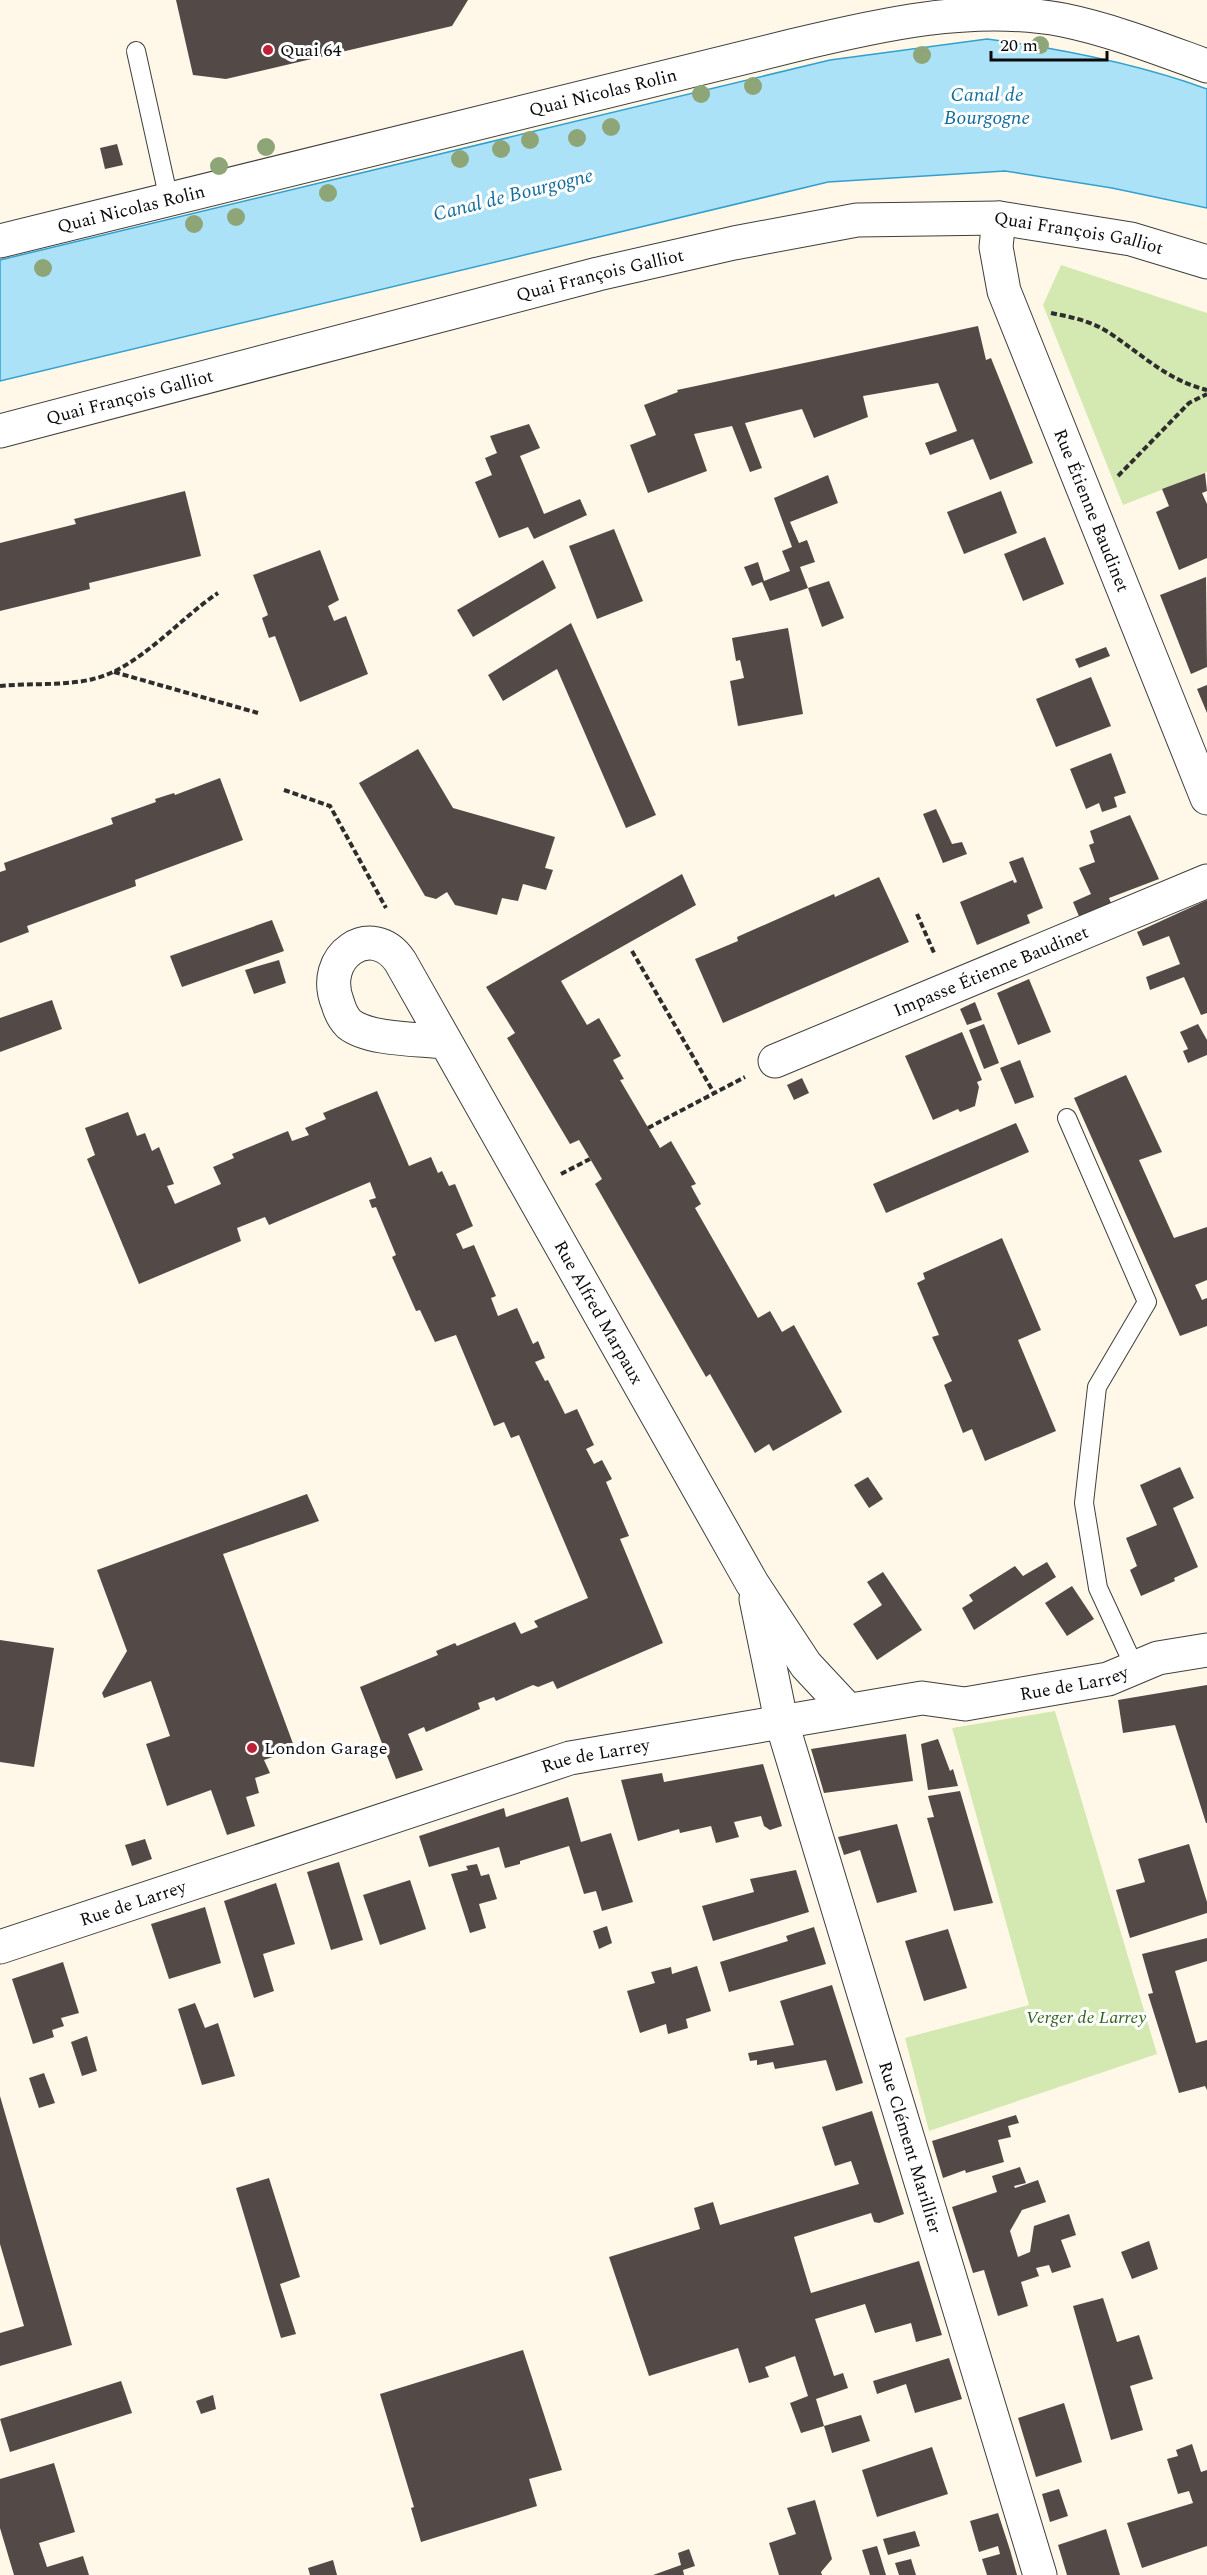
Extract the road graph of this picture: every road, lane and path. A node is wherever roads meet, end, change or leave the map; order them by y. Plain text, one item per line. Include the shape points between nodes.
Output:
1 (136, 51) dead end
2 (1207, 66) edge
3 (169, 200) junction
4 (999, 218) junction
5 (0, 241) edge
6 (1207, 262) edge
7 (1018, 325) junction
8 (1207, 392) edge
9 (0, 430) edge
10 (1086, 495) junction
11 (219, 593) dead end
12 (113, 672) junction
13 (0, 686) edge
14 (258, 713) dead end
15 (284, 790) dead end
16 (1207, 798) edge
17 (1207, 881) edge
18 (917, 914) dead end
19 (393, 950) junction
20 (633, 951) dead end
21 (933, 951) dead end
22 (444, 1042) junction
23 (775, 1061) joint
24 (714, 1093) junction
25 (1067, 1118) dead end
26 (648, 1128) dead end
27 (752, 1583) junction
28 (1207, 1650) edge
29 (1135, 1668) junction
30 (848, 1710) junction
31 (781, 1720) junction
32 (0, 1947) edge
33 (1040, 2575) edge

1 - 3 lane
2 - 3 street, Quai Nicolas Rolin via 1095,27 1061,20 991,14 924,20 791,46
3 - 5 street, Quai Nicolas Rolin
4 - 6 street, Quai François Galliot via 1131,239
4 - 7 street, Rue Étienne Baudinet via 998,269
4 - 9 street, Quai François Galliot via 857,220 734,243 473,306
7 - 8 path via 1051,313 1080,319 1107,331 1157,369
7 - 10 street, Rue Étienne Baudinet
8 - 10 path via 1189,403 1110,485
10 - 16 street, Rue Étienne Baudinet
11 - 12 path
12 - 13 path via 92,680
12 - 14 path
15 - 19 path via 330,806 386,908
17 - 23 street, Impasse Étienne Baudinet
18 - 21 path
19 - 22 street, Rue Alfred Marpaux
19 - 22 street via 386,945 365,945 355,947 338,960 332,981 343,1016 350,1024 379,1035
20 - 24 path
22 - 27 street, Rue Alfred Marpaux
23 - 24 path
24 - 26 path
25 - 29 lane via 1147,1302 1097,1387 1084,1503 1098,1588
27 - 30 street, Rue Alfred Marpaux via 806,1665
27 - 31 street, Rue Alfred Marpaux
28 - 29 street, Rue de Larrey via 1158,1658
29 - 30 street, Rue de Larrey via 1108,1679 965,1704 922,1698
30 - 31 street, Rue de Larrey
31 - 32 street, Rue de Larrey via 570,1758
31 - 33 street, Rue Clément Marillier

